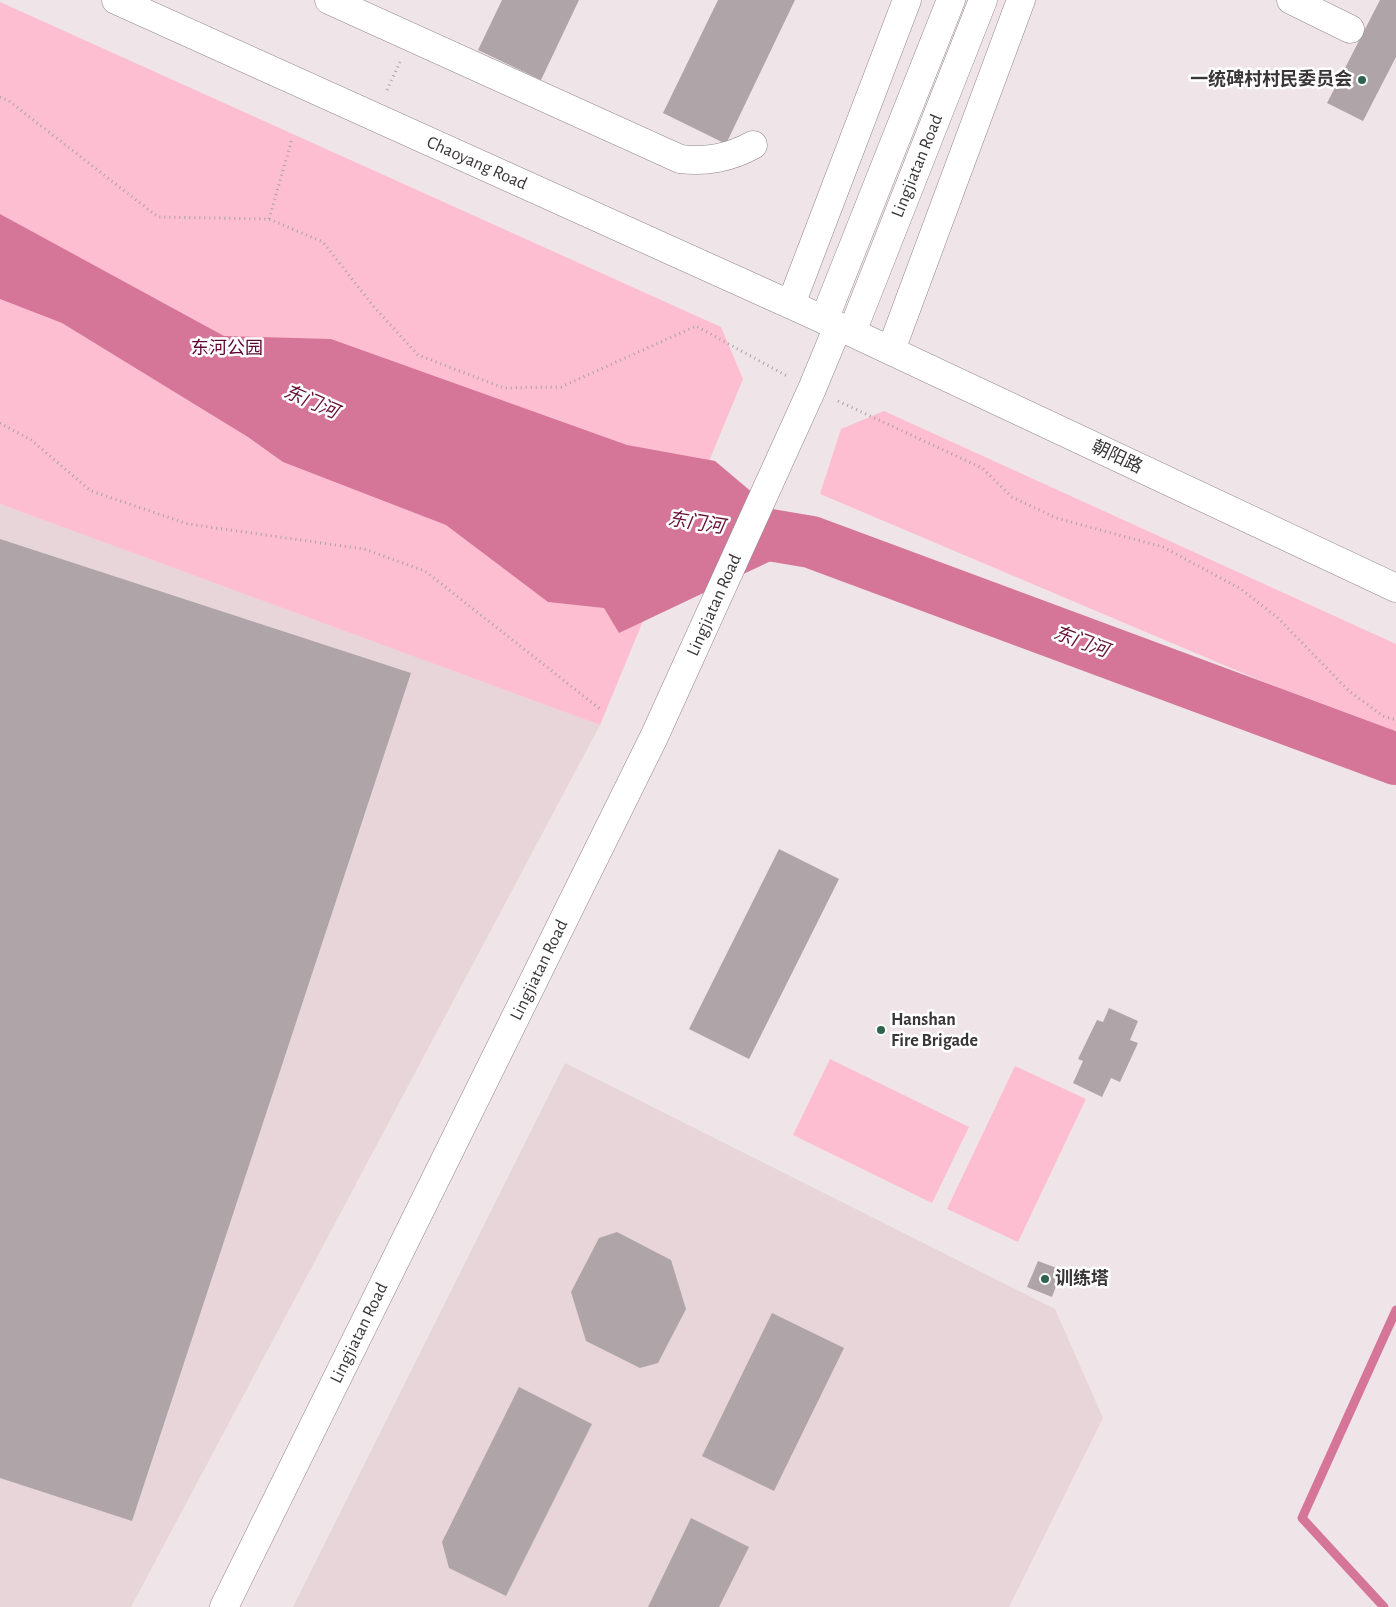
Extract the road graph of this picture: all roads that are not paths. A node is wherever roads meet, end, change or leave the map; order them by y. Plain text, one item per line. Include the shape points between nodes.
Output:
1 (116, 0) edge
2 (329, 0) edge
3 (907, 0) edge
4 (951, 0) edge
5 (983, 0) edge
6 (1021, 0) edge
7 (1291, 0) edge
8 (1350, 29) dead end
9 (753, 145) dead end
10 (790, 304) junction
11 (838, 326) junction
12 (890, 350) junction
13 (1396, 588) edge
14 (224, 1607) edge

1 - 10 main road, Chaoyang Road
2 - 9 main road via 680,159 700,162 719,159
3 - 10 main road
4 - 11 main road, Lingjiatan Road
5 - 11 main road, Lingjiatan Road
6 - 12 main road
7 - 8 main road
10 - 11 main road, Chaoyang Road
11 - 12 main road, 朝阳路
11 - 14 main road, Lingjiatan Road via 675,692
12 - 13 main road, 朝阳路

